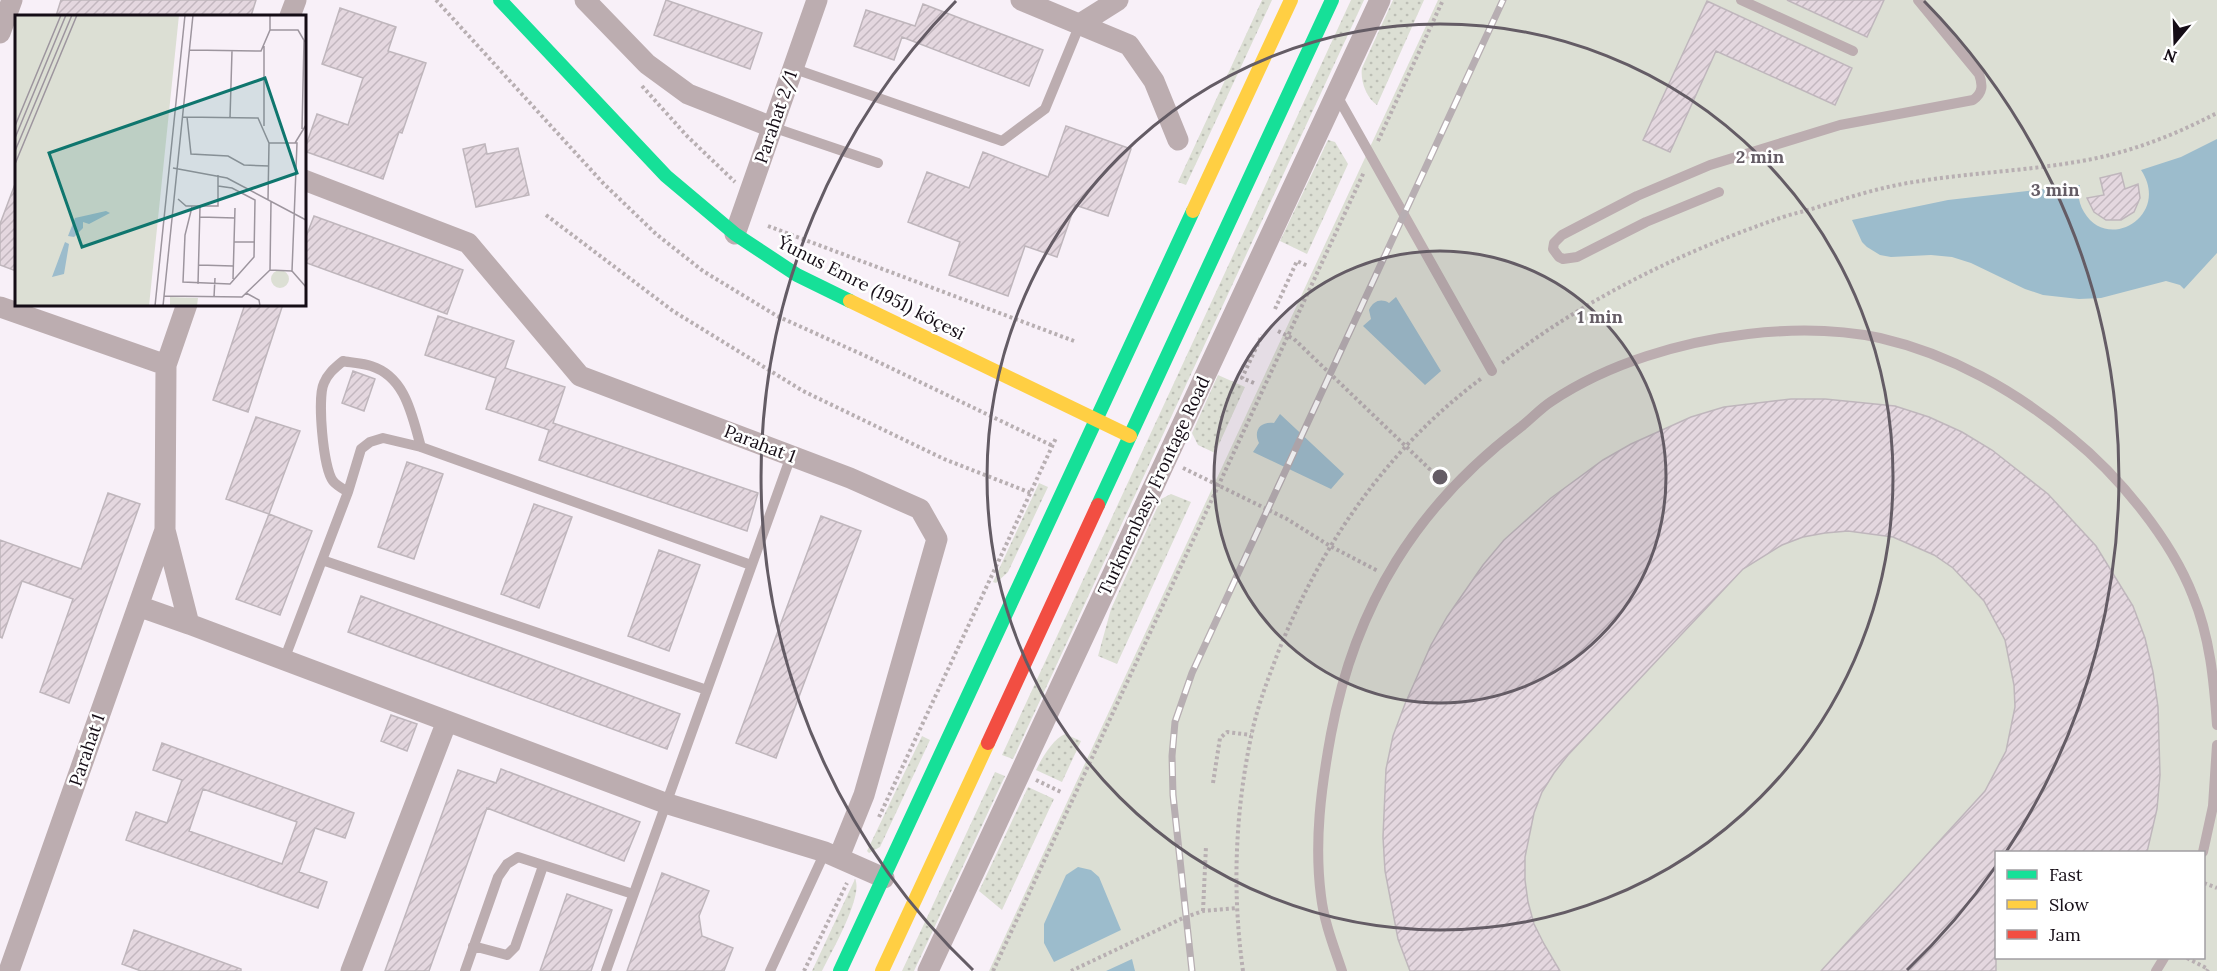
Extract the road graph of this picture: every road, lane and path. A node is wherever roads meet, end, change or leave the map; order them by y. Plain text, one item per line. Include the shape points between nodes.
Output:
1 (12, 0) edge
2 (296, 0) edge
3 (500, 0) edge
4 (585, 0) edge
5 (817, 0) edge
6 (1021, 0) edge
7 (1118, 0) edge
8 (1291, 0) edge
9 (1332, 0) edge
10 (1380, 0) edge
11 (1443, 0) edge
12 (1742, 0) edge
13 (1918, 0) edge
14 (290, 15) edge
15 (1080, 24) junction
16 (0, 33) edge
17 (1853, 51) dead end
18 (792, 69) junction
19 (639, 83) dead end
20 (1336, 94) junction
21 (2217, 113) edge
22 (772, 127) junction
23 (1178, 140) dead end
24 (1371, 156) junction
25 (878, 163) dead end
26 (306, 181) edge
27 (1719, 192) dead end
28 (748, 195) junction
29 (546, 215) dead end
30 (738, 225) junction
31 (1308, 266) dead end
32 (186, 306) edge
33 (0, 307) edge
34 (1275, 309) dead end
35 (1278, 331) dead end
36 (1262, 335) dead end
37 (1288, 336) junction
38 (1074, 341) dead end
39 (166, 365) junction
40 (1491, 371) junction
41 (1254, 383) dead end
42 (1097, 419) junction
43 (1130, 436) junction
44 (1056, 438) dead end
45 (1406, 446) junction
46 (421, 447) junction
47 (791, 456) junction
48 (1166, 460) junction
49 (1219, 486) junction
50 (1450, 489) junction
51 (348, 492) junction
52 (1031, 493) junction
53 (165, 530) junction
54 (1330, 546) junction
55 (322, 560) junction
56 (751, 565) junction
57 (1387, 576) junction
58 (138, 606) junction
59 (189, 624) junction
60 (284, 660) junction
61 (707, 690) junction
62 (447, 721) junction
63 (2217, 725) edge
64 (1251, 735) junction
65 (2217, 745) edge
66 (1213, 783) dead end
67 (665, 803) junction
68 (876, 822) dead end
69 (1206, 846) dead end
70 (2204, 851) edge
71 (840, 858) junction
72 (543, 866) junction
73 (884, 878) junction
74 (633, 894) junction
75 (1237, 908) junction
76 (1203, 911) junction
77 (473, 946) junction
78 (2190, 959) edge
79 (995, 970) edge
80 (9, 971) edge
81 (351, 971) edge
82 (465, 971) edge
83 (606, 971) edge
84 (770, 971) edge
85 (804, 971) edge
86 (840, 971) edge
87 (882, 971) edge
88 (928, 971) edge
89 (1071, 971) edge
90 (1243, 971) edge
91 (1342, 971) edge
92 (2207, 971) edge

1 - 16 street
2 - 14 street
3 - 30 main road, Ýunus Emre (1951) köçesi via 666,176
4 - 22 street via 647,64 688,94
5 - 18 street, Parahat 2/1
6 - 15 street
7 - 15 street
8 - 42 main road
9 - 43 main road
10 - 20 street, Turkmenbasy Frontage Road
11 - 24 path
12 - 17 lane
13 - 27 lane via 1979,74 1982,87 1978,97 1840,125 1710,165 1637,196 1562,235 1553,249 1563,259 1577,257 1646,222
15 - 18 lane via 1046,109 1002,141
15 - 23 street via 1129,45 1154,81
18 - 22 street, Parahat 2/1
19 - 28 path
20 - 24 lane
20 - 48 street, Turkmenbasy Frontage Road
21 - 40 path via 2160,140 2107,155 1913,182 1849,196 1785,217 1631,280 1554,326
22 - 25 lane
22 - 28 street, Parahat 2/1
24 - 37 path
24 - 40 lane
26 - 47 street, Parahat 1 via 468,243 580,376
28 - 30 street, Parahat 2/1
29 - 52 path via 673,311 803,391 944,459
30 - 38 path
30 - 42 main road, Ýunus Emre (1951) köçesi via 797,276
31 - 34 path via 1297,261
32 - 39 street, Parahat 1
33 - 39 street
35 - 37 path
36 - 41 path via 1242,378
37 - 45 path
37 - 49 path
39 - 53 street, Parahat 1
40 - 45 path via 1444,407
42 - 43 main road, Ýunus Emre (1951) köçesi
42 - 73 main road
43 - 87 main road
44 - 52 path
45 - 50 path
45 - 54 path
46 - 51 lane via 383,438 370,442 361,449
46 - 51 lane via 396,380 372,366 343,361 322,385 322,433 332,480
46 - 56 lane
47 - 56 lane
47 - 71 street, Parahat 1 via 920,509 937,539 864,795
48 - 49 path
48 - 88 street, Turkmenbasy Frontage Road
49 - 54 path via 1287,519
49 - 79 path
50 - 57 lane via 1418,527
50 - 63 lane via 1497,444 1551,402 1619,367 1655,354 1729,336 1805,331 1879,338 1916,349 1986,379 2027,403 2080,444 2132,499 2155,529 2193,595 2208,646
51 - 55 lane
52 - 68 path
53 - 58 street, Parahat 1
53 - 59 street, Parahat 1
54 - 57 path
54 - 64 path via 1293,616
55 - 60 lane
55 - 61 lane
56 - 61 lane
57 - 91 lane via 1362,625 1341,688 1318,815 1321,898
58 - 59 street
58 - 80 street, Parahat 1
59 - 60 street
60 - 62 street
61 - 67 lane
62 - 67 street
62 - 81 street
64 - 66 path via 1227,732 1220,738
64 - 75 path via 1236,837
65 - 70 lane via 2213,806
67 - 71 street
67 - 74 lane
69 - 76 path
71 - 73 street
71 - 84 lane
71 - 85 path
72 - 74 lane
72 - 77 lane via 518,857 507,864 498,877
72 - 77 lane via 511,953
73 - 86 main road
74 - 83 lane
75 - 76 path
75 - 90 path
76 - 89 path
77 - 82 lane
78 - 92 path

